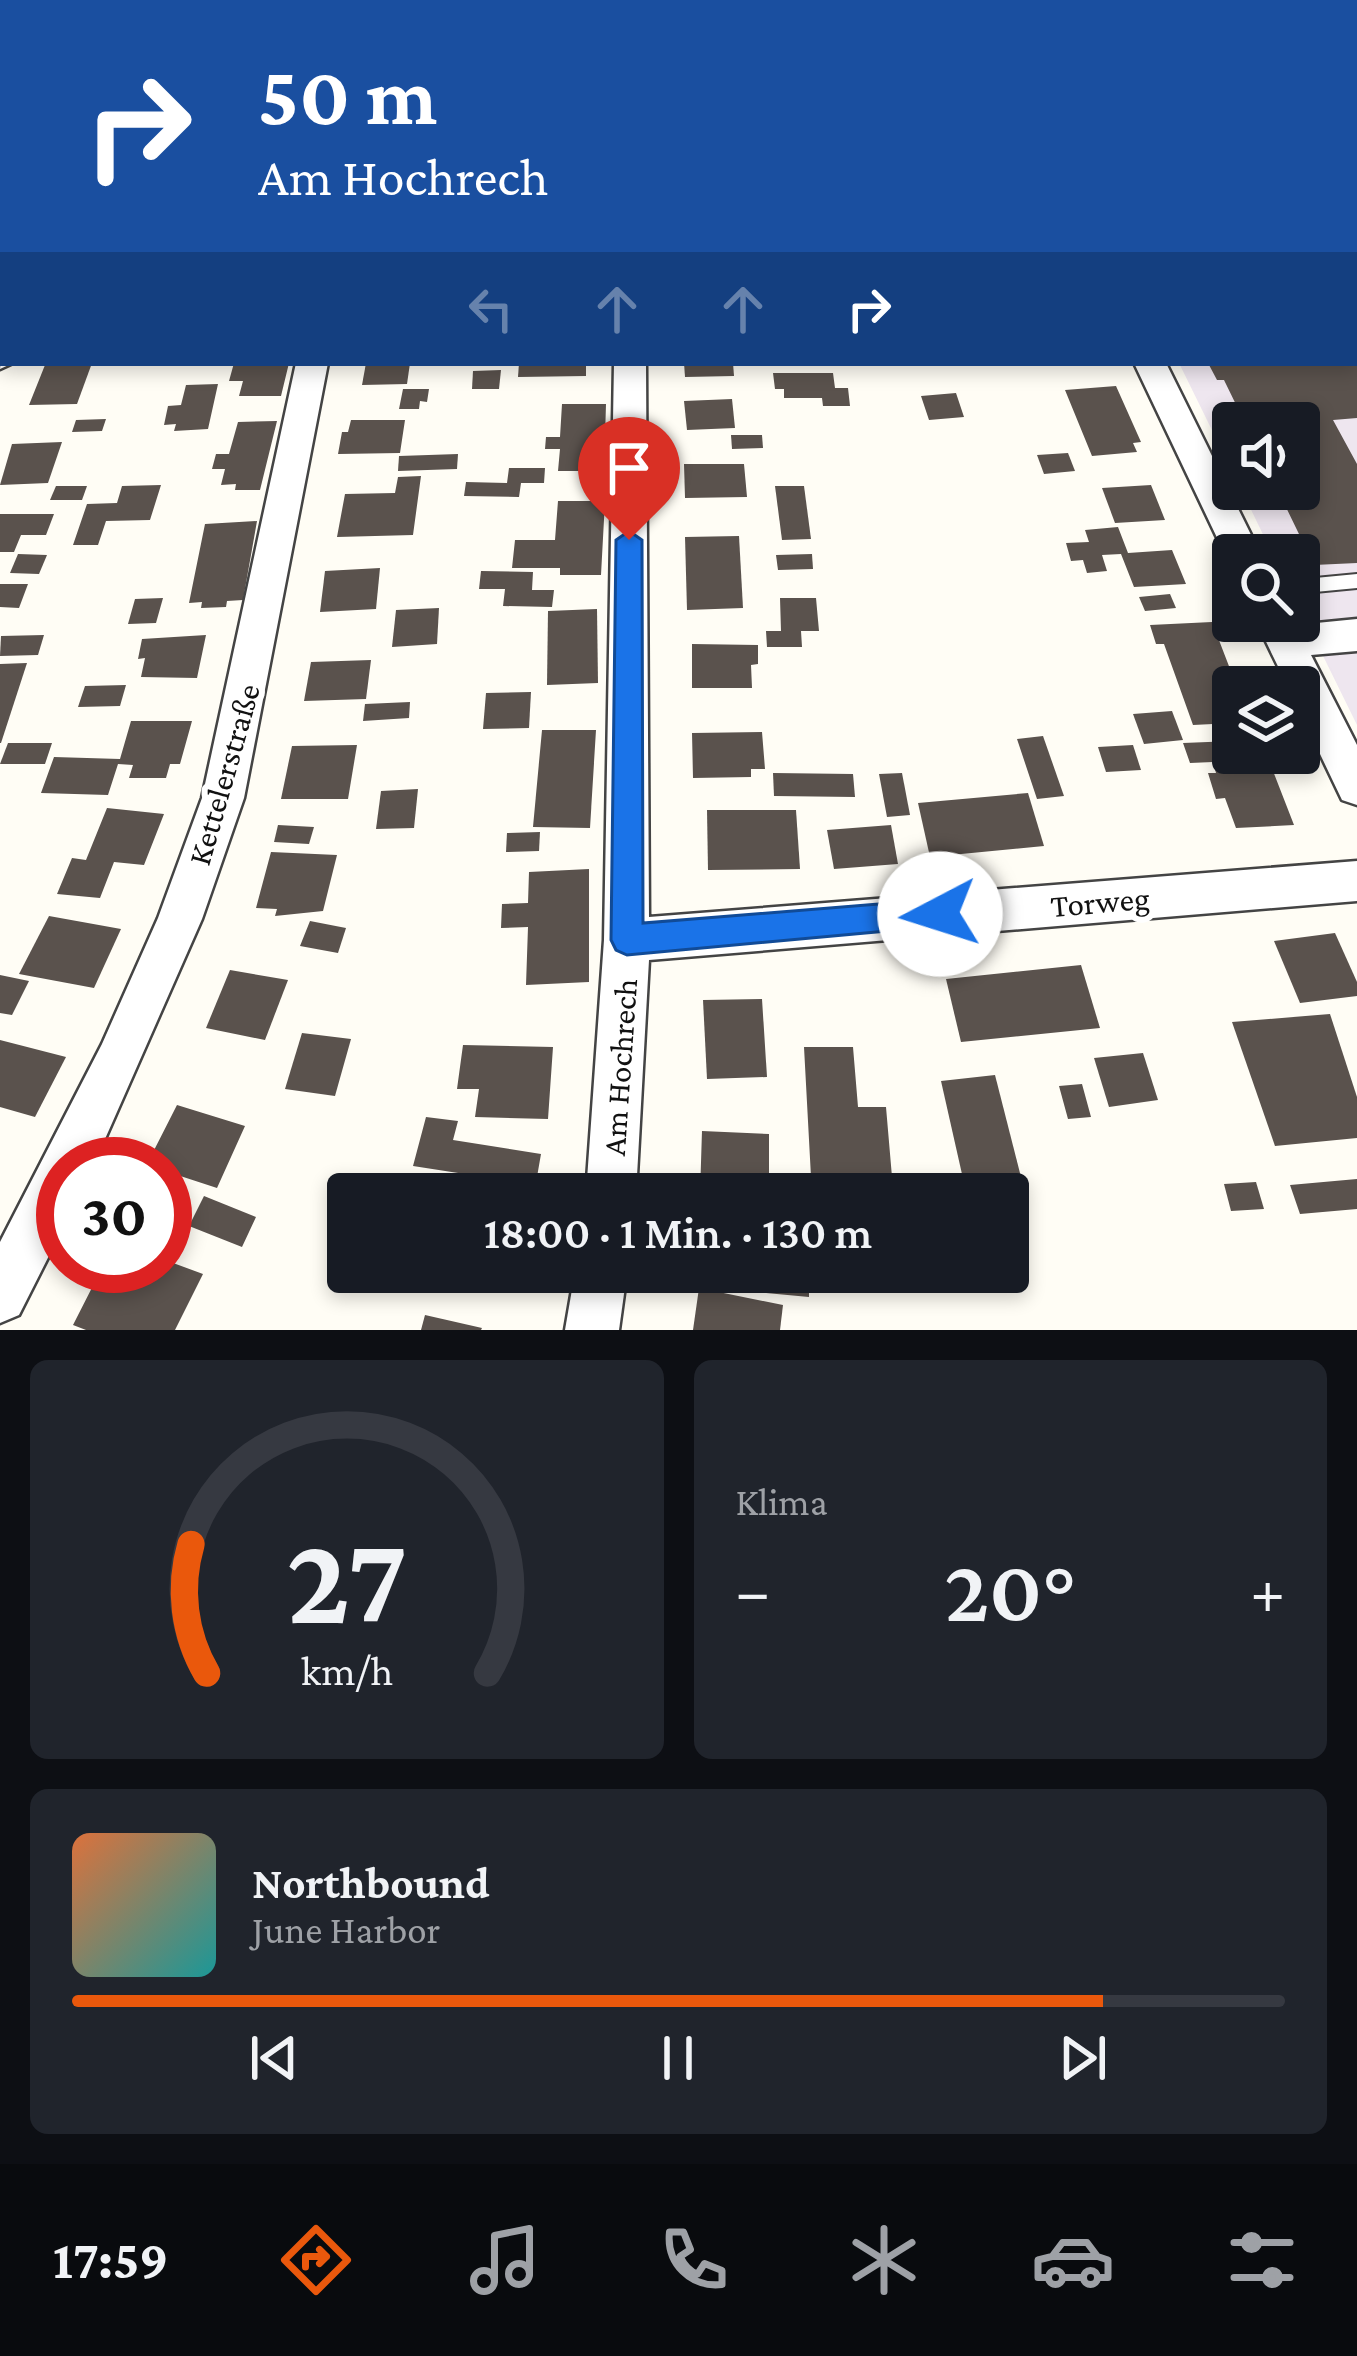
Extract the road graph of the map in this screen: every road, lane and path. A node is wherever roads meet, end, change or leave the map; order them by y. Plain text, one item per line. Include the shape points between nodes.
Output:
1 (311, 366) edge
2 (630, 366) edge
3 (1151, 366) edge
4 (1233, 534) edge
5 (1357, 581) edge
6 (1320, 585) edge
7 (1320, 633) edge
8 (1357, 635) edge
9 (1285, 642) edge
10 (1357, 787) edge
11 (1357, 880) edge
12 (627, 940) junction
13 (81, 1137) edge
14 (612, 1173) edge
15 (36, 1227) edge
16 (598, 1293) edge
17 (0, 1296) edge
18 (592, 1330) edge

1 - 13 street, Kettelerstraße via 223,798 163,959
2 - 12 street, Am Hochrech
3 - 4 street
5 - 6 lane
7 - 8 street
9 - 10 street
11 - 12 street, Torweg
12 - 14 street, Am Hochrech
15 - 17 street
16 - 18 street

